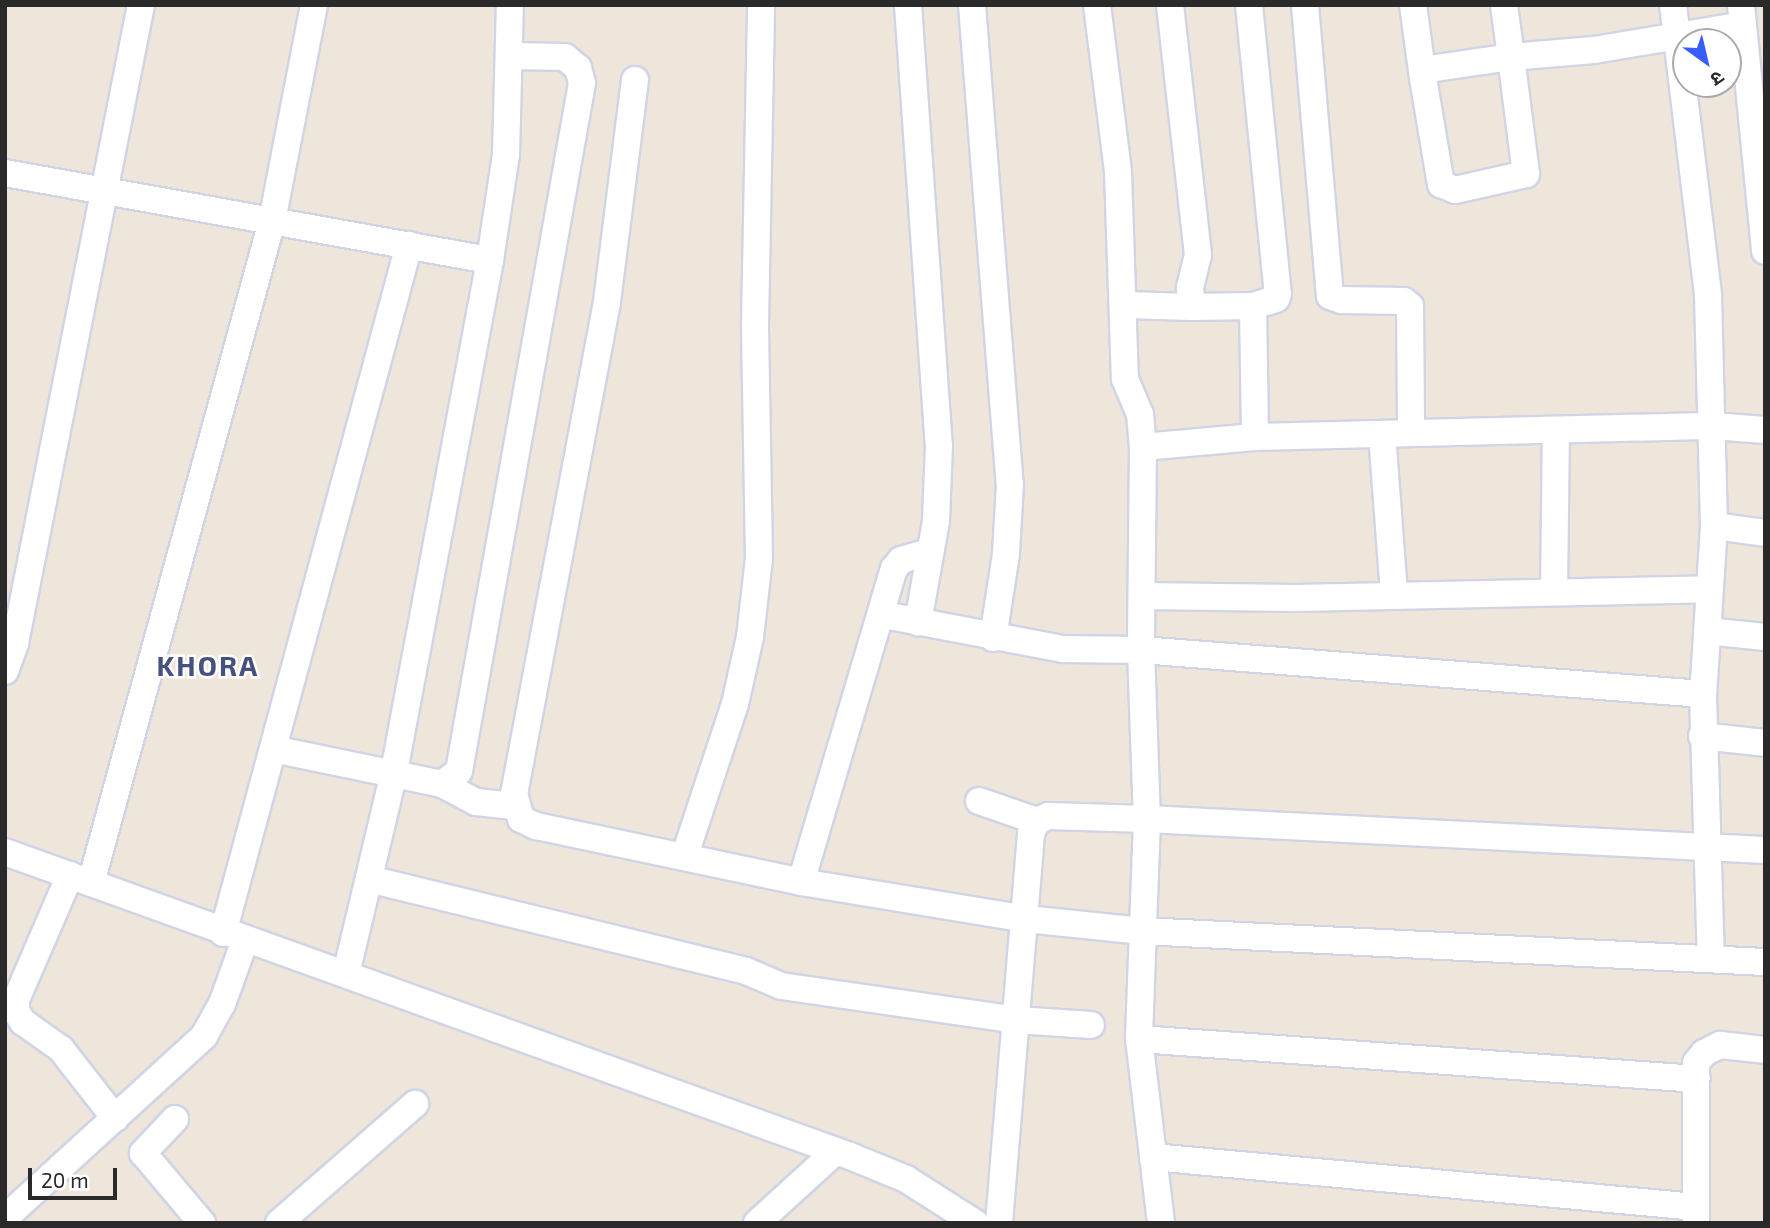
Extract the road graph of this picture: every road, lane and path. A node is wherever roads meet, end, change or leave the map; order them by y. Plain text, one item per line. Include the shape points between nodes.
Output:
1 (141, 5) edge
2 (314, 5) edge
3 (510, 5) edge
4 (761, 5) edge
5 (908, 5) edge
6 (972, 5) edge
7 (1097, 5) edge
8 (1170, 5) edge
9 (1249, 5) edge
10 (1305, 5) edge
11 (1413, 5) edge
12 (1504, 5) edge
13 (1673, 5) edge
14 (1742, 15) edge
15 (1675, 28) edge
16 (1699, 28) edge
17 (1672, 36) edge
18 (511, 56) junction
19 (1511, 57) junction
20 (1422, 70) junction
21 (635, 80) dead end
22 (1685, 98) edge
23 (1758, 119) edge
24 (5, 173) edge
25 (106, 190) junction
26 (272, 221) junction
27 (409, 245) junction
28 (1765, 251) edge
29 (490, 260) junction
30 (1125, 305) junction
31 (1254, 306) junction
32 (1192, 307) junction
33 (1713, 426) junction
34 (1556, 430) junction
35 (1765, 430) edge
36 (1411, 433) junction
37 (1382, 434) junction
38 (1255, 437) junction
39 (1143, 447) junction
40 (1714, 526) junction
41 (1765, 533) edge
42 (929, 552) junction
43 (1710, 589) junction
44 (1554, 590) junction
45 (1394, 594) junction
46 (1142, 596) junction
47 (884, 615) junction
48 (918, 622) junction
49 (1707, 631) junction
50 (1765, 637) edge
51 (993, 638) junction
52 (1141, 650) junction
53 (5, 671) edge
54 (1703, 694) junction
55 (1702, 736) junction
56 (1765, 743) edge
57 (273, 749) junction
58 (393, 777) junction
59 (442, 784) junction
60 (979, 801) dead end
61 (514, 806) junction
62 (1147, 819) junction
63 (1037, 821) junction
64 (1706, 844) junction
65 (1765, 850) edge
66 (5, 852) edge
67 (685, 855) junction
68 (80, 879) junction
69 (369, 879) junction
70 (801, 882) junction
71 (1026, 919) junction
72 (1142, 931) junction
73 (234, 936) junction
74 (1712, 957) junction
75 (1765, 962) edge
76 (346, 974) junction
77 (1017, 1020) junction
78 (1091, 1024) dead end
79 (1139, 1039) junction
80 (1765, 1050) edge
81 (1696, 1079) junction
82 (415, 1104) dead end
83 (115, 1118) junction
84 (175, 1119) dead end
85 (836, 1151) junction
86 (1153, 1157) junction
87 (1696, 1215) edge
88 (5, 1218) edge
89 (202, 1223) edge
90 (279, 1223) edge
91 (757, 1223) edge
92 (975, 1223) edge
93 (999, 1223) edge
94 (1161, 1223) edge

1 - 25 street
2 - 26 street
3 - 18 street
4 - 67 street via 755,324 758,558 750,637 735,704
5 - 42 street via 938,384 936,521
6 - 51 street via 1010,484 1006,554
7 - 30 street via 1118,172
8 - 32 street via 1198,255 1190,288
9 - 31 street via 1278,294 1276,299
10 - 36 street via 1330,296 1404,301 1410,306
11 - 20 street
12 - 19 street
13 - 15 street
14 - 16 street
14 - 23 street
17 - 19 street via 1594,50
18 - 29 street via 506,155
18 - 59 street via 565,57 578,68 582,83 459,771
19 - 20 street
19 - 20 street via 1526,174 1455,190 1441,184
21 - 61 street via 607,302
22 - 33 street via 1700,210
23 - 28 street
24 - 25 street
25 - 26 street
25 - 53 street via 18,630
26 - 27 street
26 - 68 street
27 - 29 street
27 - 57 street
29 - 58 street
30 - 32 street
30 - 39 street via 1125,379 1140,414
31 - 32 street
31 - 38 street
33 - 34 street
33 - 35 street
33 - 40 street
34 - 36 street
34 - 44 street
36 - 37 street
37 - 38 street
37 - 45 street
38 - 39 street
39 - 46 street
40 - 41 street
40 - 43 street
42 - 47 street via 901,560 894,569
42 - 48 street
43 - 44 street
43 - 49 street
44 - 45 street
45 - 46 street
46 - 52 street
47 - 48 street
47 - 70 street
48 - 51 street
49 - 50 street
49 - 54 street
51 - 52 street via 1063,649
52 - 54 street
52 - 62 street
54 - 55 street
55 - 56 street
55 - 64 street
57 - 58 street
57 - 73 street
58 - 59 street
58 - 69 street
59 - 61 street via 476,802
60 - 63 street
61 - 67 street via 521,819 536,827
62 - 63 street via 1048,816
62 - 64 street
62 - 72 street
63 - 71 street via 1031,833
64 - 65 street
64 - 74 street
66 - 68 street
67 - 70 street
68 - 73 street
68 - 83 street via 16,1000 16,1012 61,1049
69 - 76 street
69 - 77 street via 746,971 781,986
70 - 71 street
71 - 72 street
71 - 77 street
72 - 74 street
72 - 79 street
73 - 76 street
73 - 83 street via 222,1004 204,1036
74 - 75 street
76 - 85 street
77 - 78 street
77 - 93 street
79 - 81 street
79 - 86 street
80 - 81 street via 1711,1048 1696,1063
81 - 87 street
82 - 90 street
83 - 88 street
84 - 89 street via 143,1153
85 - 91 street
85 - 92 street via 906,1179
86 - 87 street
86 - 94 street

